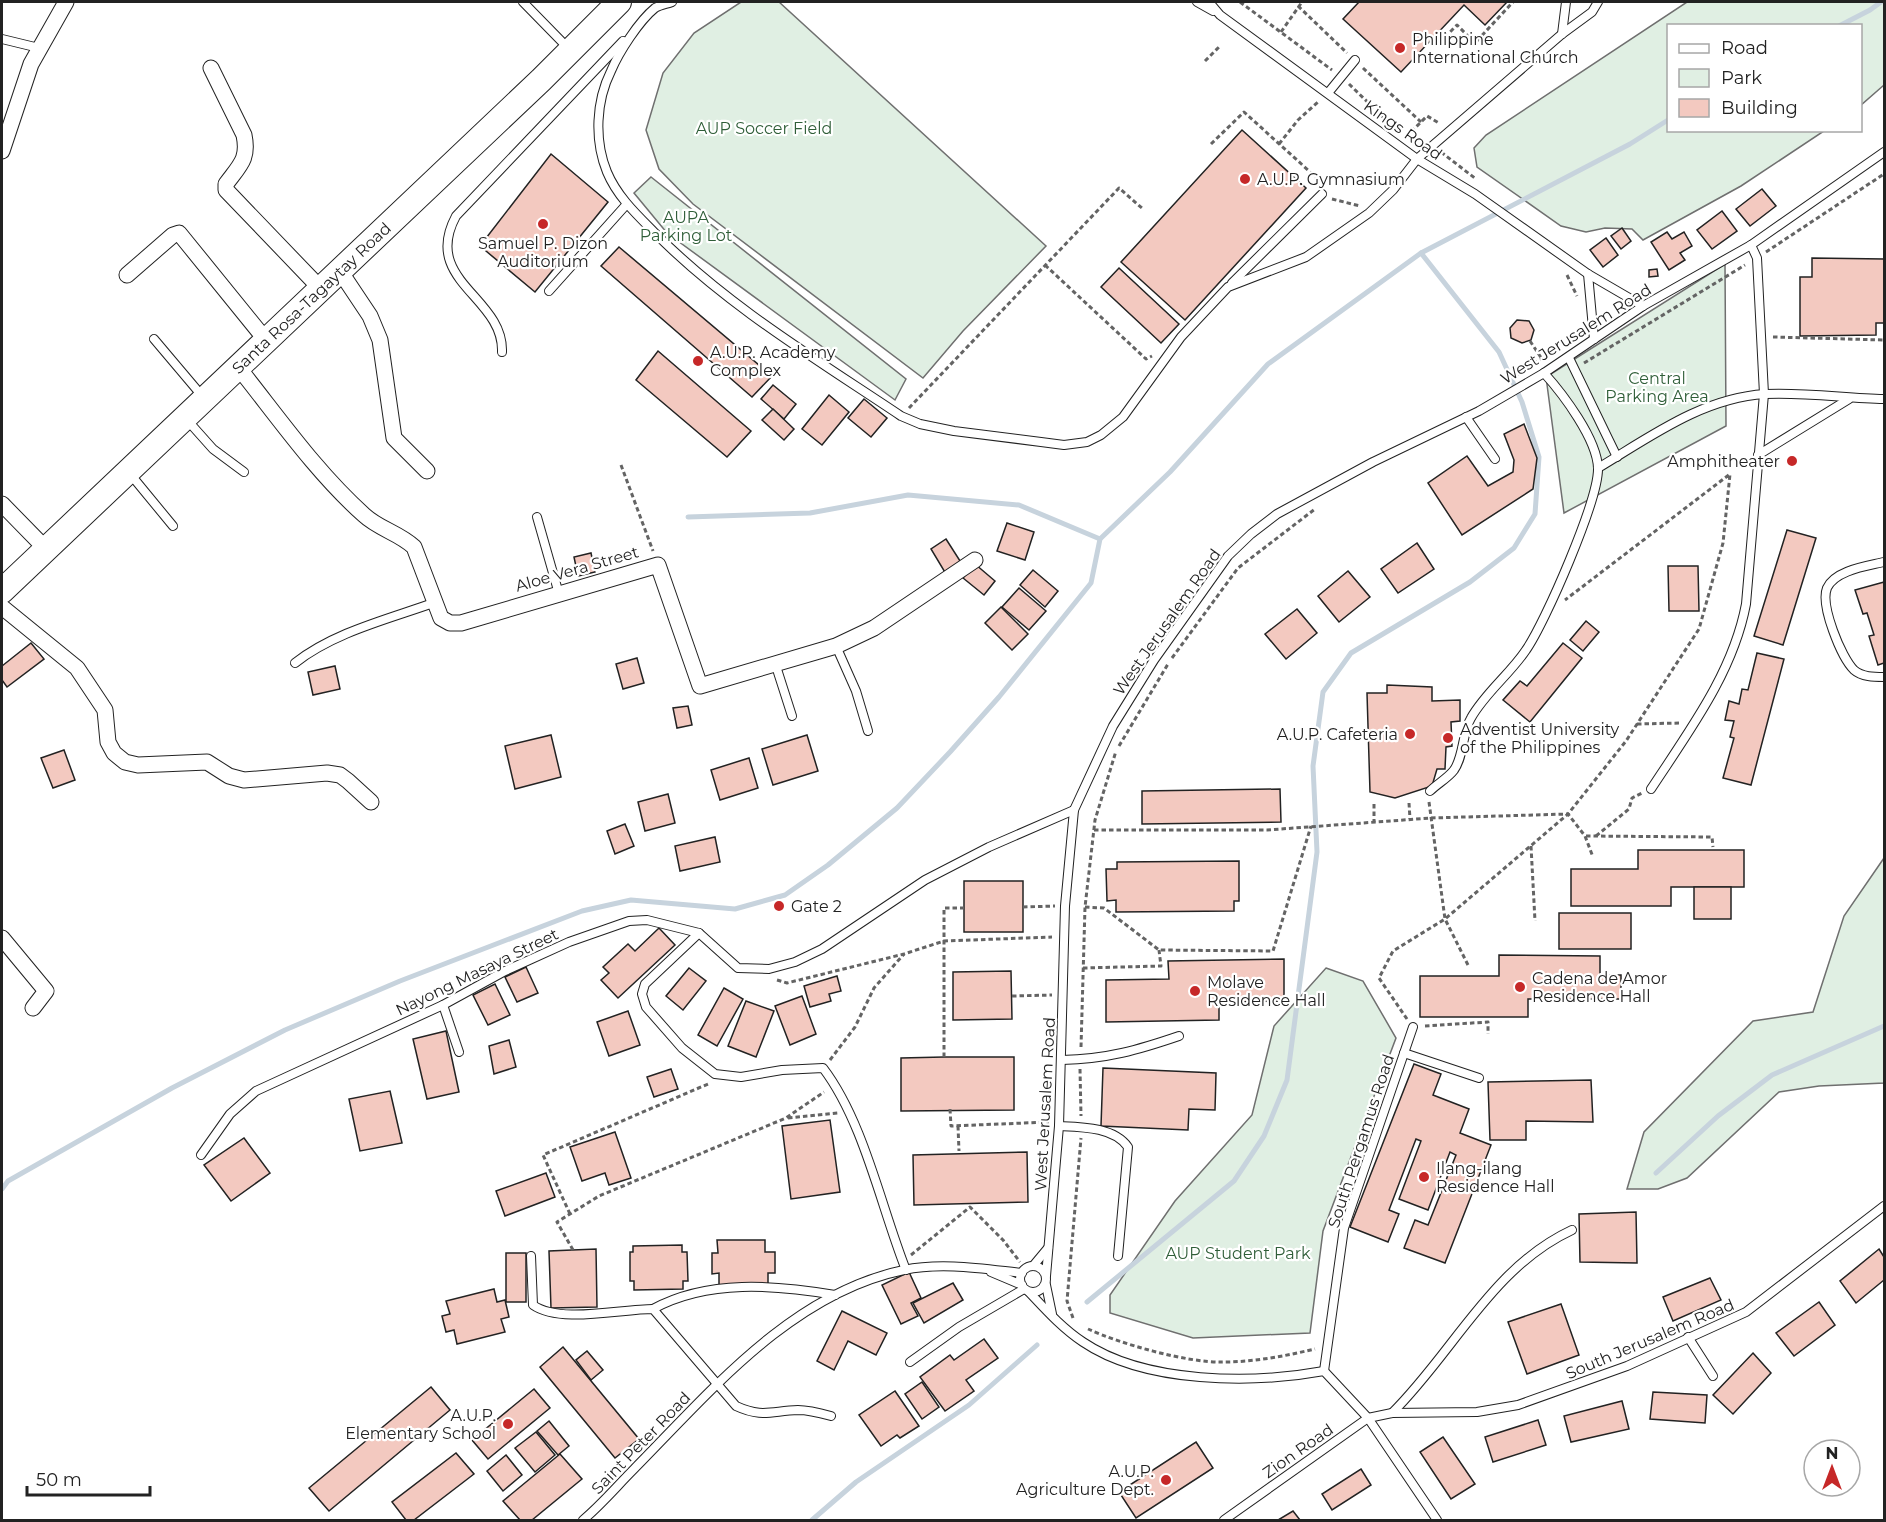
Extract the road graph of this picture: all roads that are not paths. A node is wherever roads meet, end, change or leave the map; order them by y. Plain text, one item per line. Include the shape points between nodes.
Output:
1 (66, 2) edge
2 (523, 2) edge
3 (672, 2) edge
4 (1197, 2) edge
5 (1209, 2) edge
6 (1566, 2) edge
7 (1598, 2) edge
8 (611, 4) edge
9 (656, 8) junction
10 (1220, 15) junction
11 (1562, 34) junction
12 (2, 39) edge
13 (39, 48) junction
14 (570, 51) junction
15 (1355, 60) dead end
16 (211, 68) dead end
17 (1328, 93) junction
18 (2, 151) edge
19 (1884, 152) edge
20 (1417, 159) junction
21 (1322, 194) dead end
22 (626, 205) junction
23 (1750, 245) junction
24 (340, 271) junction
25 (1588, 273) junction
26 (127, 275) dead end
27 (1228, 287) junction
28 (321, 289) junction
29 (549, 291) dead end
30 (1643, 306) junction
31 (154, 339) dead end
32 (265, 339) junction
33 (1594, 339) junction
34 (502, 352) dead end
35 (1569, 358) junction
36 (238, 367) junction
37 (1544, 373) junction
38 (1764, 394) junction
39 (1850, 398) junction
40 (205, 399) junction
41 (1884, 399) edge
42 (185, 417) junction
43 (1466, 417) junction
44 (1758, 455) junction
45 (1617, 457) junction
46 (1495, 459) dead end
47 (1598, 468) junction
48 (128, 471) junction
49 (427, 471) dead end
50 (243, 472) dead end
51 (2, 504) edge
52 (537, 517) dead end
53 (173, 526) dead end
54 (46, 549) junction
55 (975, 560) dead end
56 (1884, 562) edge
57 (2, 591) edge
58 (559, 594) junction
59 (436, 602) junction
60 (2, 607) edge
61 (836, 646) junction
62 (295, 663) dead end
63 (776, 663) junction
64 (1884, 677) edge
65 (792, 716) dead end
66 (868, 731) dead end
67 (1651, 789) dead end
68 (1430, 791) dead end
69 (371, 802) dead end
70 (1074, 810) junction
71 (699, 933) junction
72 (3, 942) edge
73 (443, 1005) junction
74 (33, 1008) dead end
75 (1413, 1027) road end
76 (1179, 1036) dead end
77 (459, 1052) dead end
78 (1404, 1053) junction
79 (1062, 1060) junction
80 (1479, 1078) dead end
81 (1059, 1124) junction
82 (201, 1155) dead end
83 (1884, 1206) edge
84 (1572, 1230) dead end
85 (1048, 1246) junction
86 (531, 1256) dead end
87 (1118, 1256) dead end
88 (984, 1269) junction
89 (1027, 1269) junction
90 (906, 1270) junction
91 (1046, 1276) junction
92 (1046, 1285) junction
93 (1025, 1288) junction
94 (835, 1295) junction
95 (654, 1309) junction
96 (1056, 1321) junction
97 (1688, 1337) junction
98 (910, 1362) dead end
99 (1324, 1371) junction
100 (1713, 1376) dead end
101 (718, 1383) junction
102 (1392, 1413) junction
103 (831, 1416) dead end
104 (1368, 1418) junction
105 (583, 1521) edge
106 (1224, 1521) edge
107 (1437, 1521) edge

1 - 13 street
2 - 14 lane
3 - 9 lane
4 - 10 lane
5 - 10 lane, Kings Road
6 - 11 lane
7 - 11 lane via 1592,12
8 - 14 main road, Santa Rosa-Tagaytay Road
9 - 22 lane via 618,55 604,84 598,116 606,172
9 - 34 lane via 511,157 456,216 447,232 451,264 468,291 496,322
10 - 17 lane, Kings Road
11 - 20 lane
12 - 13 lane
13 - 18 street
14 - 24 main road, Santa Rosa-Tagaytay Road
15 - 17 lane
16 - 28 street via 246,144 246,155 226,189
17 - 20 lane, Kings Road
19 - 23 lane, West Jerusalem Road
20 - 25 lane, Kings Road via 1475,194
20 - 27 lane via 1369,213 1306,257
21 - 27 lane
22 - 27 lane via 675,254 769,328 901,416 954,431 1064,444 1087,442 1101,435 1123,417 1181,337
22 - 29 lane
23 - 30 lane, West Jerusalem Road
23 - 38 lane via 1757,258
24 - 28 main road, Santa Rosa-Tagaytay Road
24 - 49 street via 370,316 380,340 394,438
25 - 30 lane, Kings Road
25 - 33 lane
26 - 32 street via 179,233
28 - 32 main road, Santa Rosa-Tagaytay Road
30 - 33 lane, West Jerusalem Road
31 - 40 lane
32 - 36 main road, Santa Rosa-Tagaytay Road
33 - 35 lane, West Jerusalem Road
35 - 37 lane, West Jerusalem Road
35 - 45 lane
36 - 40 main road, Santa Rosa-Tagaytay Road
36 - 59 street, Aloe Vera Street via 341,494 366,517 414,547
37 - 43 lane, West Jerusalem Road
37 - 47 lane via 1580,422
38 - 39 lane
38 - 44 lane
38 - 45 lane via 1690,413
39 - 41 lane
39 - 44 lane
40 - 42 main road, Santa Rosa-Tagaytay Road
42 - 48 main road, Santa Rosa-Tagaytay Road
42 - 50 lane via 213,449
43 - 46 lane
43 - 70 lane, West Jerusalem Road via 1308,495 1251,534 1228,556 1119,716
44 - 67 lane via 1742,629 1723,674
45 - 47 lane
47 - 68 lane via 1577,541 1527,650 1470,718 1455,769
48 - 53 lane
48 - 54 main road, Santa Rosa-Tagaytay Road
51 - 54 street
52 - 58 lane
54 - 57 main road, Santa Rosa-Tagaytay Road
55 - 61 street, Aloe Vera Street via 885,623
56 - 64 lane via 1835,579 1827,587 1825,601 1828,616 1854,670
58 - 59 street, Aloe Vera Street via 461,623 441,618
58 - 63 street, Aloe Vera Street via 658,565 700,686
59 - 62 lane via 331,641
60 - 69 street via 77,668 105,711 108,742 125,762 207,762 244,780 340,775
61 - 63 street, Aloe Vera Street
61 - 66 lane
63 - 65 lane
70 - 71 lane, Nayong Masaya Street via 925,880 822,949 795,962 769,969 738,968
70 - 79 lane, West Jerusalem Road via 1065,906
71 - 73 lane, Nayong Masaya Street via 662,922 629,921 569,942
71 - 90 lane via 645,984 642,994 646,1007 682,1048 704,1067 724,1077 823,1068 849,1112
72 - 74 street via 46,991
73 - 77 lane
73 - 82 lane, Nayong Masaya Street via 256,1090 230,1114
75 - 78 lane, South Pergamus Road
76 - 79 lane via 1127,1054
78 - 80 lane
78 - 99 lane, South Pergamus Road via 1344,1228
79 - 81 lane, West Jerusalem Road
81 - 85 lane, West Jerusalem Road
81 - 87 lane via 1122,1138 1128,1147
83 - 97 lane, South Jerusalem Road via 1746,1312
84 - 102 lane via 1532,1252 1509,1273
85 - 89 lane
85 - 91 lane, West Jerusalem Road
86 - 95 lane via 533,1305 543,1312 563,1315
88 - 89 lane, Saint Peter Road
88 - 90 lane, Saint Peter Road
88 - 93 lane, Saint Peter Road
89 - 91 lane via 1040,1268
89 - 93 lane
90 - 94 lane, Saint Peter Road via 867,1280
91 - 92 lane
92 - 93 lane via 1039,1292
92 - 96 lane via 1049,1308
93 - 96 lane
93 - 98 lane
94 - 95 lane via 791,1288 700,1290
94 - 101 lane, Saint Peter Road via 800,1316
95 - 101 lane
96 - 99 lane via 1114,1358 1150,1368 1252,1380
97 - 100 lane
97 - 102 lane, South Jerusalem Road via 1627,1366 1518,1405 1477,1412
99 - 104 lane
101 - 103 lane via 736,1406 750,1413 771,1415 796,1410
101 - 105 lane, Saint Peter Road
102 - 104 lane, Zion Road
104 - 106 lane, Zion Road
104 - 107 lane

